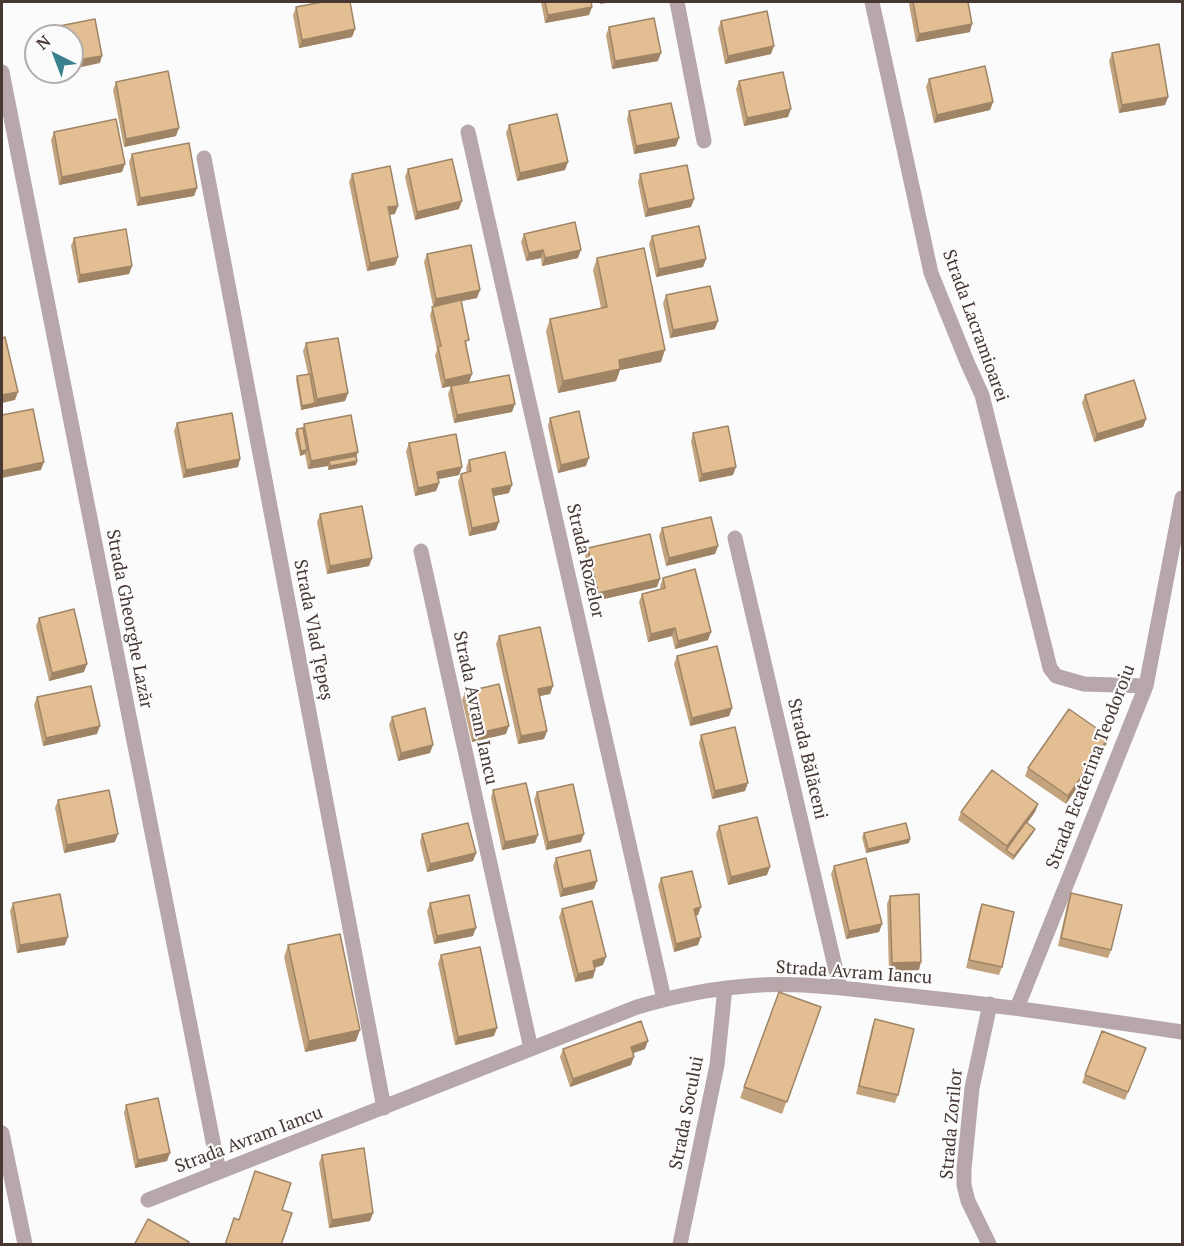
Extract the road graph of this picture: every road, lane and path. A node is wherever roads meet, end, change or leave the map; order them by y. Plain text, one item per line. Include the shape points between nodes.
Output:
1 (677, 2) edge
2 (872, 2) edge
3 (2, 72) edge
4 (468, 132) dead end
5 (704, 141) dead end
6 (204, 158) dead end
7 (1182, 498) edge
8 (735, 538) dead end
9 (421, 550) dead end
10 (1146, 686) junction
11 (725, 988) junction
12 (840, 988) junction
13 (664, 999) junction
14 (990, 1004) junction
15 (1017, 1008) junction
16 (1182, 1032) edge
17 (531, 1049) junction
18 (384, 1108) junction
19 (2, 1133) edge
20 (219, 1172) junction
21 (148, 1200) dead end
22 (25, 1245) edge
23 (680, 1245) edge
24 (989, 1245) edge

1 - 5 street
2 - 10 street, Strada Lacramioarei via 931,273 982,395 1050,668 1056,676 1084,684
3 - 20 street, Strada Gheorghe Lazăr
4 - 13 street, Strada Rozelor
6 - 18 street, Strada Vlad Țepeș
7 - 10 street, Strada Ecaterina Teodoroiu
8 - 12 street, Strada Bălăceni
9 - 17 street, Strada Avram Iancu
10 - 15 street, Strada Ecaterina Teodoroiu
11 - 12 street, Strada Avram Iancu
11 - 13 street, Strada Avram Iancu
11 - 23 street, Strada Socului via 717,1065
12 - 14 street, Strada Avram Iancu
13 - 17 street, Strada Avram Iancu
14 - 15 street, Strada Avram Iancu
14 - 24 street, Strada Zorilor via 972,1088 964,1169 968,1202
15 - 16 street, Strada Avram Iancu
17 - 18 street, Strada Avram Iancu
18 - 20 street, Strada Avram Iancu
19 - 22 street
20 - 21 street, Strada Avram Iancu

